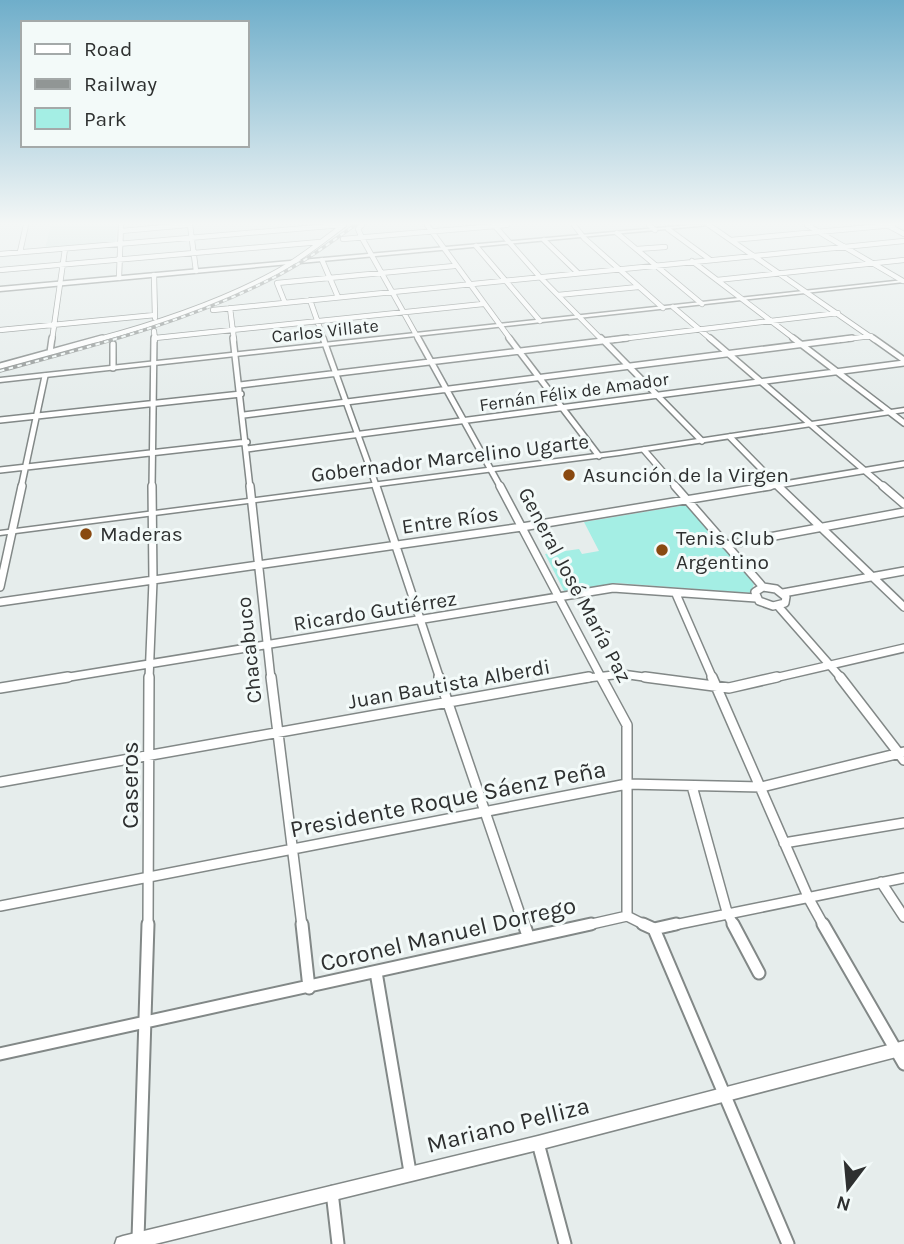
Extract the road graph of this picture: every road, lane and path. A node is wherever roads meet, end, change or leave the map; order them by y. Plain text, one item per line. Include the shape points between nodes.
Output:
1 (68, 283) edge
2 (154, 283) edge
3 (255, 283) edge
4 (277, 283) edge
5 (332, 283) edge
6 (387, 283) edge
7 (477, 283) edge
8 (508, 283) edge
9 (546, 283) edge
10 (635, 283) edge
11 (677, 283) edge
12 (720, 283) edge
13 (794, 283) edge
14 (885, 283) edge
15 (58, 284) junction
16 (468, 284) junction
17 (638, 286) junction
18 (0, 289) edge
19 (392, 292) junction
20 (807, 292) junction
21 (558, 295) junction
22 (338, 297) junction
23 (741, 299) junction
24 (310, 300) junction
25 (285, 303) junction
26 (483, 303) junction
27 (702, 304) junction
28 (673, 307) junction
29 (230, 308) junction
30 (663, 308) junction
31 (213, 310) dead end
32 (403, 312) junction
33 (838, 313) junction
34 (155, 315) junction
35 (579, 317) junction
36 (317, 321) junction
37 (540, 321) junction
38 (156, 322) junction
39 (769, 322) junction
40 (53, 324) junction
41 (501, 326) junction
42 (0, 330) edge
43 (233, 330) junction
44 (700, 330) junction
45 (154, 331) dead end
46 (415, 335) junction
47 (871, 336) junction
48 (155, 338) junction
49 (603, 341) junction
50 (113, 344) dead end
51 (325, 345) junction
52 (800, 345) junction
53 (50, 352) junction
54 (521, 352) junction
55 (726, 354) junction
56 (237, 355) junction
57 (904, 361) edge
58 (431, 362) junction
59 (156, 364) junction
60 (0, 366) edge
61 (628, 367) junction
62 (113, 368) junction
63 (835, 372) junction
64 (335, 373) junction
65 (45, 376) junction
66 (541, 378) junction
67 (0, 380) edge
68 (760, 381) junction
69 (240, 385) junction
70 (446, 390) junction
71 (241, 394) junction
72 (656, 395) junction
73 (345, 403) junction
74 (155, 405) junction
75 (564, 407) junction
76 (904, 410) edge
77 (889, 412) junction
78 (244, 415) junction
79 (36, 417) junction
80 (0, 421) edge
81 (463, 421) junction
82 (904, 423) edge
83 (811, 425) junction
84 (356, 435) junction
85 (730, 437) junction
86 (702, 441) junction
87 (247, 445) junction
88 (644, 450) junction
89 (151, 452) junction
90 (600, 456) junction
91 (904, 464) edge
92 (25, 467) junction
93 (0, 470) edge
94 (491, 470) junction
95 (865, 471) junction
96 (376, 485) junction
97 (777, 485) junction
98 (687, 500) junction
99 (253, 501) junction
100 (904, 504) edge
101 (904, 512) edge
102 (153, 514) junction
103 (522, 527) junction
104 (819, 528) junction
105 (12, 532) junction
106 (0, 533) edge
107 (396, 545) junction
108 (726, 545) junction
109 (260, 566) junction
110 (904, 570) edge
111 (874, 577) junction
112 (153, 581) junction
113 (0, 587) edge
114 (763, 587) junction
115 (783, 593) junction
116 (676, 594) junction
117 (756, 598) junction
118 (561, 599) junction
119 (0, 602) edge
120 (778, 606) junction
121 (904, 607) edge
122 (420, 621) junction
123 (269, 645) junction
124 (904, 649) edge
125 (149, 664) junction
126 (831, 666) junction
127 (600, 675) junction
128 (716, 686) junction
129 (0, 688) edge
130 (447, 702) junction
131 (277, 733) junction
132 (149, 755) junction
133 (902, 755) edge
134 (0, 782) edge
135 (627, 784) junction
136 (692, 786) junction
137 (762, 787) junction
138 (483, 811) junction
139 (904, 823) edge
140 (785, 843) junction
141 (294, 848) junction
142 (149, 877) junction
143 (904, 878) edge
144 (881, 883) junction
145 (810, 899) junction
146 (0, 906) edge
147 (727, 912) junction
148 (627, 916) junction
149 (904, 917) edge
150 (654, 929) junction
151 (528, 936) junction
152 (376, 972) junction
153 (758, 973) dead end
154 (309, 988) junction
155 (145, 1024) junction
156 (900, 1049) edge
157 (0, 1054) edge
158 (904, 1064) edge
159 (724, 1095) junction
160 (538, 1143) junction
161 (410, 1172) junction
162 (332, 1191) junction
163 (138, 1240) junction
164 (122, 1244) edge
165 (338, 1244) edge
166 (565, 1244) edge
167 (788, 1244) edge

1 - 15 street
2 - 34 street
3 - 38 street
4 - 25 street
5 - 22 street
6 - 19 street, General José María Paz
7 - 16 street
8 - 37 street
9 - 21 street
10 - 17 street
11 - 27 street
12 - 23 street
13 - 20 street
14 - 20 street, Carlos Villate
15 - 18 street
15 - 40 street
16 - 19 street
16 - 26 street
17 - 21 street
17 - 30 street
19 - 22 street
19 - 32 street, General José María Paz
20 - 23 street, Carlos Villate
20 - 33 street
21 - 35 street
22 - 24 street
23 - 27 street, Carlos Villate
23 - 39 street
24 - 25 street
24 - 36 street
25 - 29 street
26 - 32 street
26 - 41 street
27 - 28 street, Carlos Villate
28 - 30 street, Carlos Villate
28 - 44 street
29 - 31 street
29 - 43 street, Chacabuco
30 - 35 street, Carlos Villate
32 - 36 street
32 - 46 street, General José María Paz
33 - 39 street
33 - 47 street
34 - 38 street
34 - 40 street
35 - 37 street, Carlos Villate
35 - 49 street
36 - 43 street
36 - 51 street
37 - 41 street, Carlos Villate
38 - 53 street
39 - 44 street
39 - 52 street
40 - 42 street
40 - 53 street
41 - 46 street, Carlos Villate
41 - 54 street
43 - 48 street
43 - 56 street, Chacabuco
44 - 49 street
44 - 55 street
45 - 48 street, Caseros
46 - 51 street, Carlos Villate
46 - 58 street, General José María Paz
47 - 52 street
47 - 57 street
48 - 59 street, Caseros
49 - 54 street
49 - 61 street
50 - 62 street
51 - 56 street, Carlos Villate
51 - 64 street
52 - 55 street
52 - 63 street
53 - 60 street
54 - 58 street
54 - 66 street
55 - 61 street
55 - 68 street
56 - 59 street, Carlos Villate
56 - 69 street, Chacabuco
57 - 63 street, Fernán Félix de Amador
58 - 64 street
58 - 70 street, General José María Paz
59 - 62 street, Carlos Villate
59 - 74 street, Caseros
61 - 66 street
61 - 72 street
62 - 65 street, Carlos Villate
63 - 68 street, Fernán Félix de Amador
63 - 77 street
64 - 69 street
64 - 73 street
65 - 67 street, Carlos Villate
65 - 79 street
66 - 70 street
66 - 75 street
68 - 72 street, Fernán Félix de Amador
68 - 83 street
69 - 71 street, Chacabuco
70 - 73 street
70 - 81 street, General José María Paz
71 - 74 street
71 - 78 street, Chacabuco
72 - 75 street, Fernán Félix de Amador
72 - 86 street
73 - 78 street
73 - 84 street
74 - 79 street
74 - 89 street, Caseros
75 - 81 street, Fernán Félix de Amador
75 - 90 street
76 - 77 street, Gobernador Marcelino Ugarte
77 - 82 street
77 - 83 street, Gobernador Marcelino Ugarte
78 - 87 street, Chacabuco
79 - 80 street
79 - 92 street
81 - 84 street, Fernán Félix de Amador
81 - 94 street, General José María Paz
83 - 85 street, Gobernador Marcelino Ugarte
83 - 95 street
84 - 87 street, Fernán Félix de Amador
84 - 96 street
85 - 86 street, Gobernador Marcelino Ugarte
85 - 97 street
86 - 88 street, Gobernador Marcelino Ugarte
87 - 89 street, Fernán Félix de Amador
87 - 99 street, Chacabuco
88 - 90 street, Gobernador Marcelino Ugarte
88 - 98 street
89 - 92 street, Fernán Félix de Amador
89 - 102 street, Caseros
90 - 94 street, Gobernador Marcelino Ugarte
91 - 95 street, Entre Ríos
92 - 93 street, Fernán Félix de Amador
92 - 105 street
94 - 96 street, Gobernador Marcelino Ugarte
94 - 103 street, General José María Paz
95 - 97 street, Entre Ríos
95 - 100 street
96 - 99 street, Gobernador Marcelino Ugarte
96 - 107 street
97 - 98 street, Entre Ríos
97 - 104 street
98 - 103 street, Entre Ríos
98 - 108 street
99 - 102 street, Gobernador Marcelino Ugarte
99 - 109 street, Chacabuco
101 - 104 street
102 - 105 street, Gobernador Marcelino Ugarte
102 - 112 street, Caseros
103 - 107 street, Entre Ríos
103 - 118 street, General José María Paz
104 - 108 street
104 - 111 street
105 - 106 street, Gobernador Marcelino Ugarte
105 - 113 street
107 - 109 street, Entre Ríos
107 - 122 street
108 - 114 street
109 - 112 street, Entre Ríos
109 - 123 street, Chacabuco
110 - 111 street
111 - 115 street
111 - 121 street
112 - 119 street, Entre Ríos
112 - 125 street, Caseros
114 - 115 street
114 - 117 street via 756,590
115 - 120 street via 786,600
116 - 117 street, Ricardo Gutiérrez
116 - 118 street, Ricardo Gutiérrez via 613,588
116 - 128 street
117 - 120 street, Ricardo Gutiérrez
118 - 122 street, Ricardo Gutiérrez
118 - 127 street, General José María Paz
120 - 126 street
122 - 123 street, Ricardo Gutiérrez
122 - 130 street
123 - 125 street, Ricardo Gutiérrez
123 - 131 street, Chacabuco
124 - 126 street, Juan Bautista Alberdi
125 - 129 street, Ricardo Gutiérrez
125 - 132 street, Caseros
126 - 128 street, Juan Bautista Alberdi via 729,688
126 - 133 street
127 - 128 street, Juan Bautista Alberdi
127 - 130 street, Juan Bautista Alberdi
127 - 135 street, General José María Paz via 627,725
128 - 137 street
130 - 131 street, Juan Bautista Alberdi
130 - 138 street
131 - 132 street, Juan Bautista Alberdi
131 - 141 street, Chacabuco
132 - 134 street, Juan Bautista Alberdi
132 - 142 street, Caseros
133 - 137 street, Presidente Roque Sáenz Peña
135 - 136 street, Presidente Roque Sáenz Peña
135 - 138 street, Presidente Roque Sáenz Peña
135 - 148 street, General José María Paz
136 - 137 street, Presidente Roque Sáenz Peña
136 - 147 street
137 - 140 street
138 - 141 street, Presidente Roque Sáenz Peña
138 - 151 street
139 - 140 street
140 - 145 street
141 - 142 street, Presidente Roque Sáenz Peña
141 - 154 street, Chacabuco
142 - 146 street, Presidente Roque Sáenz Peña
142 - 155 street, Caseros
143 - 144 street
144 - 145 street
144 - 149 street
145 - 147 street
145 - 156 street
147 - 150 street
147 - 153 street
148 - 150 street
148 - 151 street, Coronel Manuel Dorrego
150 - 159 street
151 - 152 street, Coronel Manuel Dorrego
152 - 154 street, Coronel Manuel Dorrego
152 - 161 street
154 - 155 street, Coronel Manuel Dorrego
155 - 157 street, Coronel Manuel Dorrego
155 - 163 street, Caseros
156 - 158 street
156 - 159 street, Mariano Pelliza
159 - 160 street, Mariano Pelliza
159 - 167 street
160 - 161 street, Mariano Pelliza
160 - 166 street
161 - 162 street, Mariano Pelliza
162 - 163 street, Mariano Pelliza
162 - 165 street
163 - 164 street, Mariano Pelliza

